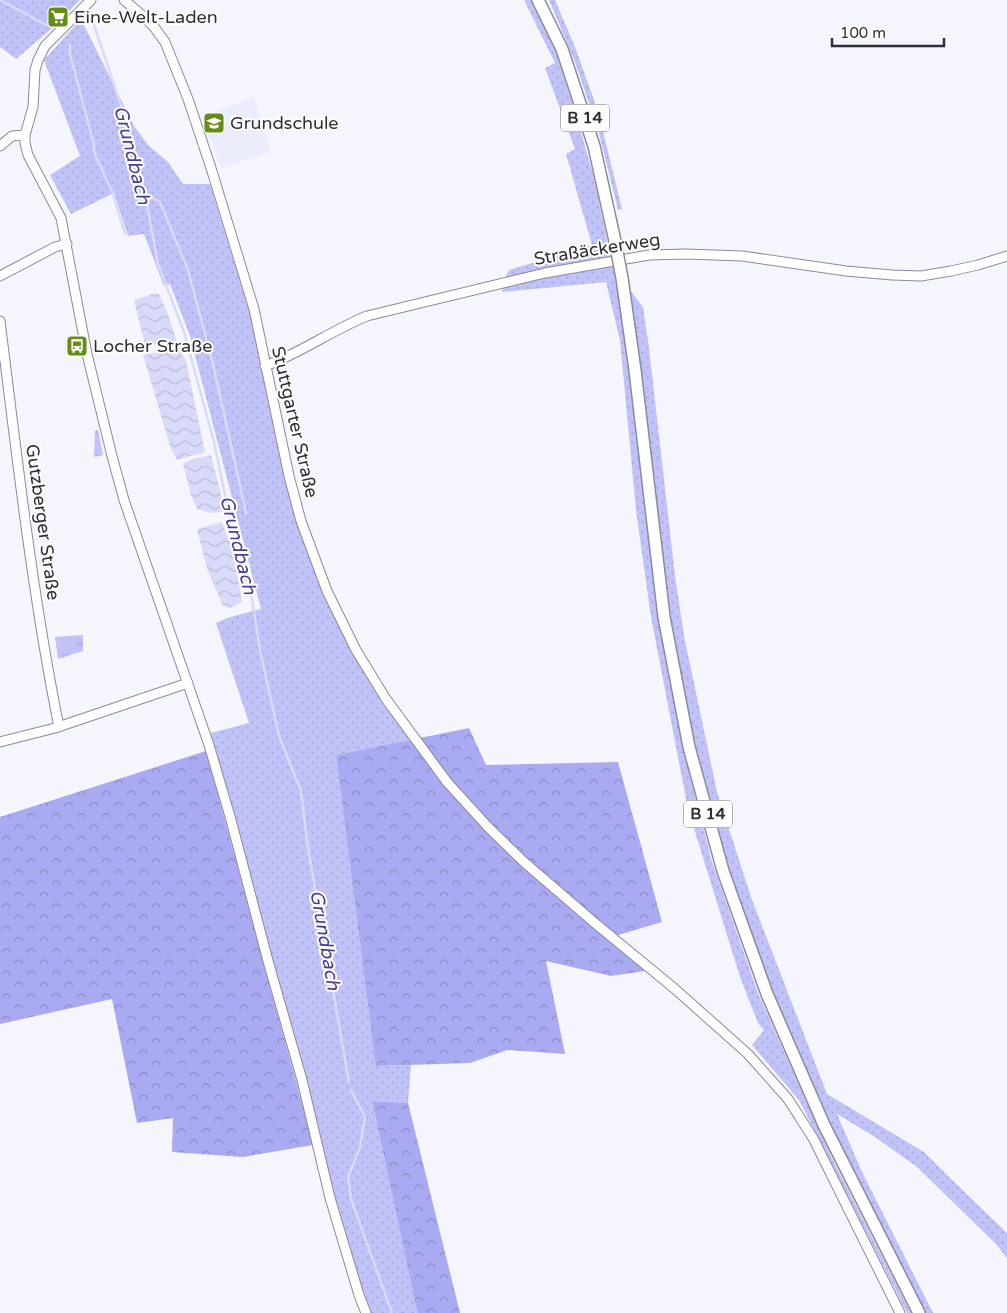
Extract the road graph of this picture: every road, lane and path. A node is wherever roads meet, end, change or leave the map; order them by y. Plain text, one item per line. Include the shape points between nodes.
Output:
1 (91, 0) edge
2 (124, 0) edge
3 (538, 0) edge
4 (25, 135) junction
5 (0, 146) edge
6 (67, 244) junction
7 (1007, 256) edge
8 (0, 276) edge
9 (0, 321) edge
10 (265, 366) junction
11 (188, 683) junction
12 (59, 727) junction
13 (0, 742) edge
14 (366, 1313) edge
15 (900, 1313) edge
16 (919, 1313) edge

1 - 4 street via 45,46 38,60 33,107
2 - 10 street, Stuttgarter Straße via 154,27 165,42 188,100 254,309
3 - 16 main road, B 14, bridge via 562,49 594,146 615,241 635,370 664,617 689,747 723,871 767,994 824,1125
4 - 5 street via 12,136
4 - 6 street via 28,154 61,218
6 - 8 street
6 - 11 street via 87,354 124,500
7 - 10 street, Straßäckerweg via 951,272 920,276 846,271 742,256 649,255 545,272 367,316
9 - 12 street, Gutzberger Straße via 36,593
10 - 15 street, Stuttgarter Straße via 301,521 327,591 356,650 386,699 447,782 488,827 524,862 748,1054 788,1099 813,1138
11 - 12 street
11 - 14 street via 231,820 302,1080 330,1198
12 - 13 street

